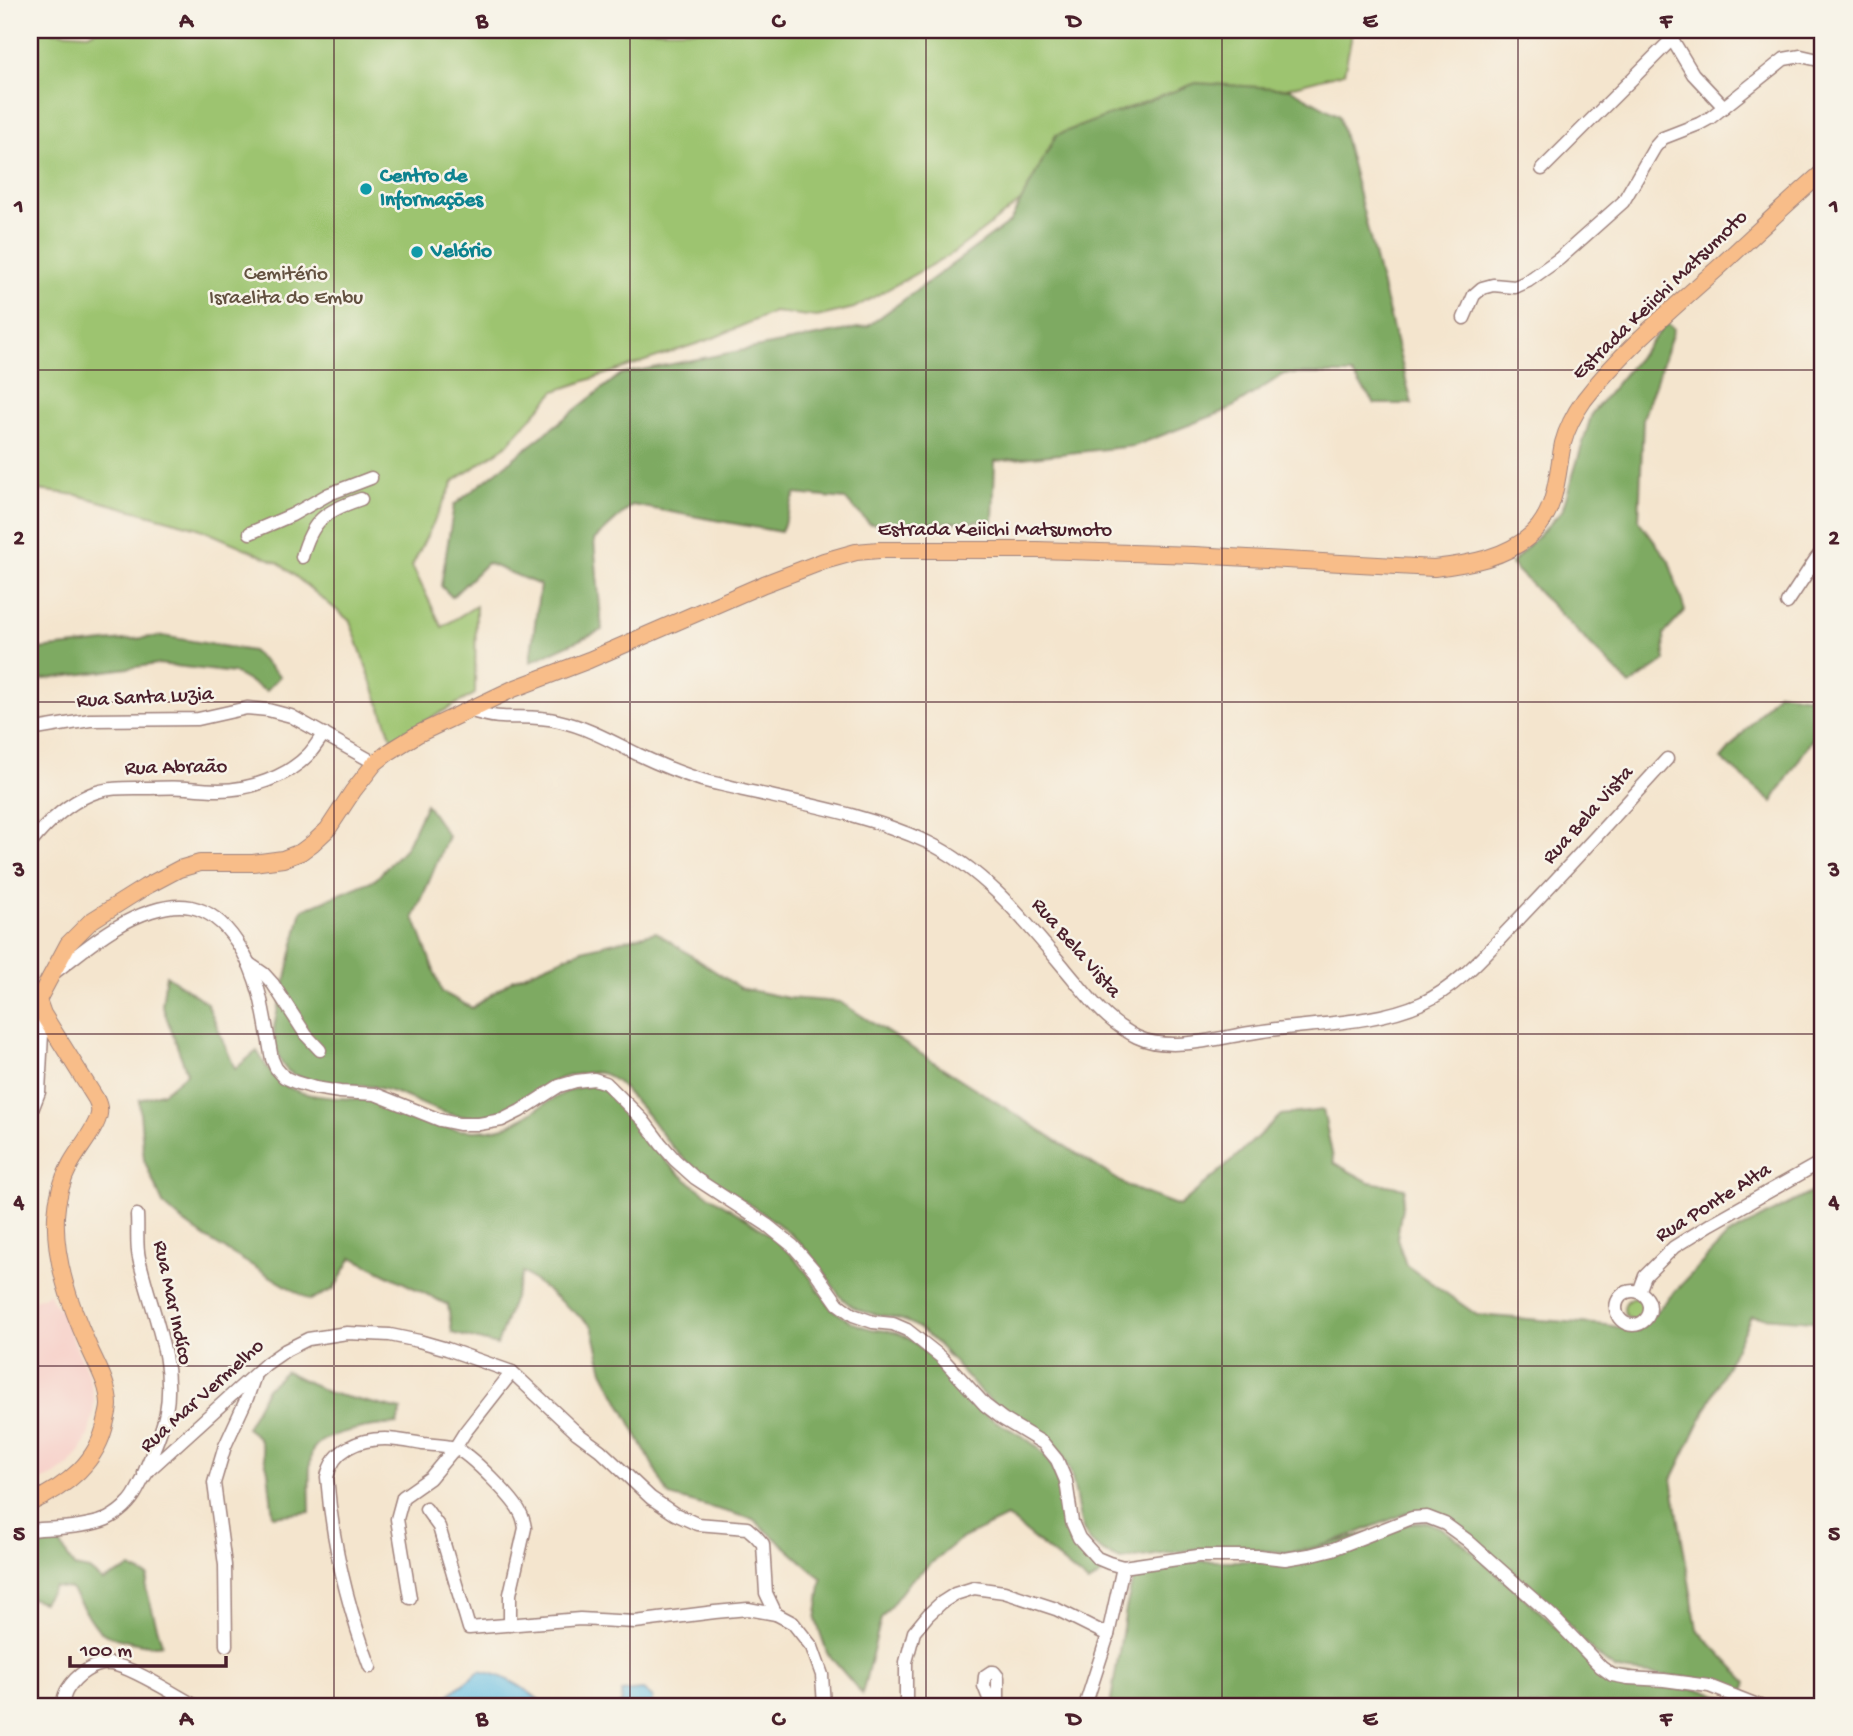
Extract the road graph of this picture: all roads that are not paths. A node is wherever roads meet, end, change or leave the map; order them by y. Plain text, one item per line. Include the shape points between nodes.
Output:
1 (1674, 35) edge
2 (1823, 61) edge
3 (1724, 107) junction
4 (1542, 169) dead end
5 (1823, 172) edge
6 (1464, 318) dead end
7 (371, 478) dead end
8 (361, 499) dead end
9 (250, 533) dead end
10 (1823, 550) edge
11 (302, 557) dead end
12 (1787, 603) dead end
13 (468, 709) junction
14 (30, 730) edge
15 (324, 734) junction
16 (1667, 759) dead end
17 (375, 763) junction
18 (30, 844) edge
19 (248, 963) junction
20 (49, 977) junction
21 (37, 1008) edge
22 (320, 1050) dead end
23 (30, 1115) edge
24 (1823, 1161) edge
25 (137, 1215) dead end
26 (1639, 1292) dead end
27 (512, 1372) junction
28 (256, 1373) junction
29 (455, 1448) junction
30 (142, 1478) junction
31 (30, 1503) edge
32 (426, 1509) dead end
33 (30, 1530) edge
34 (1123, 1567) junction
35 (410, 1598) dead end
36 (776, 1614) junction
37 (510, 1625) junction
38 (1108, 1635) junction
39 (226, 1645) dead end
40 (370, 1667) dead end
41 (62, 1706) edge
42 (196, 1706) edge
43 (824, 1706) edge
44 (906, 1706) edge
45 (992, 1706) edge
46 (998, 1706) edge
47 (1085, 1706) edge
48 (1760, 1706) edge

1 - 3 street via 1693,74
1 - 4 street
2 - 3 street via 1784,58
3 - 6 street via 1699,124 1662,138 1623,202 1528,281 1515,287 1482,288
5 - 13 main road, Estrada Keiichi Matsumoto via 1643,338 1583,401 1564,440 1545,516 1520,544 1499,554 1434,568 1037,550 856,552 764,584
7 - 9 street
8 - 11 street via 324,515 308,537
10 - 12 street
13 - 16 street, Rua Bela Vista via 578,726 704,780 855,816 928,843 960,861 1009,903 1116,1024 1139,1039 1160,1043 1189,1043 1372,1017 1441,993 1483,957
13 - 17 main road, Estrada Keiichi Matsumoto
14 - 15 street, Rua Santa Luzia via 90,720 198,719 247,708 291,716
15 - 17 street, Rua Santa Luzia
15 - 18 street, Rua Abraão via 292,767 247,786 93,793 57,816
17 - 20 main road, Estrada Keiichi Matsumoto via 328,829 301,852 284,859 200,863 179,869 91,921 68,943
19 - 20 street via 217,920 188,906 172,907 115,928
19 - 22 street via 273,984
19 - 34 street via 260,994 272,1059 284,1077 295,1082 375,1094 459,1124 502,1120 559,1086 576,1081 606,1083 695,1178 793,1246 838,1304 853,1315 907,1330 941,1357 985,1405 1043,1443 1066,1481 1079,1538 1097,1558
20 - 21 main road, Estrada Keiichi Matsumoto
21 - 23 street via 39,1091
21 - 31 main road via 99,1107 96,1122 69,1165 56,1216 65,1282 105,1384 109,1406 94,1454 62,1485
24 - 26 street, Rua Ponte Alta via 1674,1247 1644,1276
25 - 30 street, Rua Mar Indíco via 138,1256 167,1361 166,1410
27 - 28 street, Rua Mar Vermelho via 419,1341 347,1333 308,1339
27 - 29 street
27 - 36 street, Rua Mar Vermelho via 650,1499 697,1524 747,1528 755,1535 763,1544 766,1593
28 - 30 street, Rua Mar Vermelho
28 - 39 street via 214,1483 225,1565
29 - 35 street via 430,1478 403,1497 397,1519
29 - 37 street via 474,1460 523,1517 524,1533 510,1594
29 - 40 street via 385,1439 349,1447 330,1466 327,1477 335,1545 351,1614
30 - 33 street, Rua Mar Vermelho via 132,1499 106,1520
32 - 37 street via 439,1527 469,1628
34 - 38 street
34 - 48 street via 1198,1556 1285,1559 1333,1549 1412,1518 1427,1517 1467,1540 1612,1675 1709,1686
36 - 37 street via 748,1609 635,1622 580,1619
36 - 43 street via 793,1623 811,1647 822,1675
38 - 44 street via 1056,1609 1004,1592 974,1588 955,1594 914,1632 906,1662
38 - 47 street
41 - 42 street via 66,1692 87,1670 112,1664
45 - 46 street via 984,1679 994,1672 999,1682

